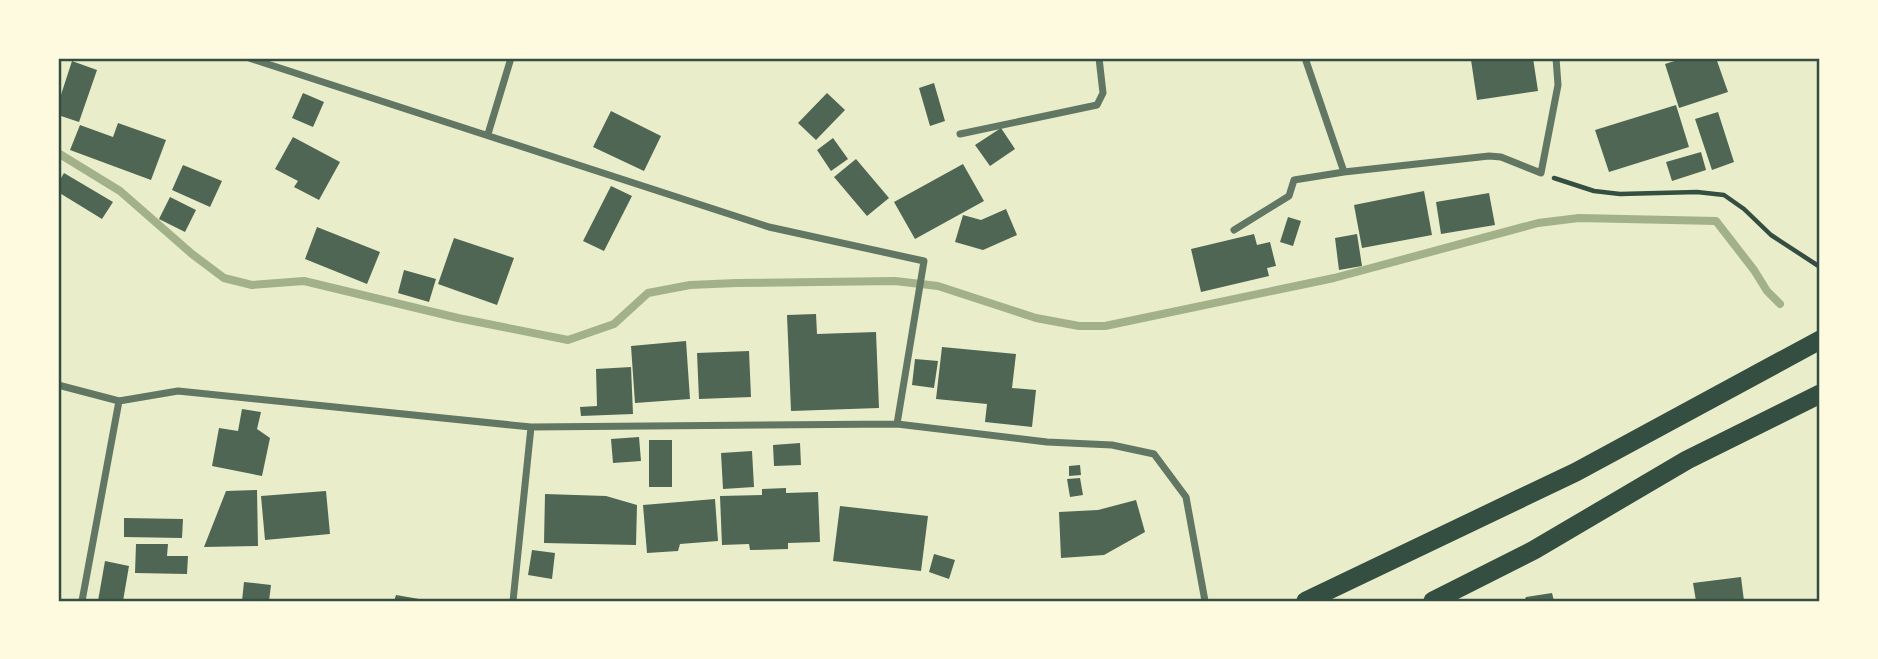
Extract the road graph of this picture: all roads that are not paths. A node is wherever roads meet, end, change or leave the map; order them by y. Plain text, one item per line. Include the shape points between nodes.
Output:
1 (249, 58) edge
2 (511, 58) edge
3 (1099, 58) edge
4 (1306, 58) edge
5 (1556, 58) edge
6 (488, 134) junction
7 (960, 134) dead end
8 (1344, 172) junction
9 (1234, 230) dead end
10 (1820, 340) edge
11 (58, 385) edge
12 (1820, 394) edge
13 (119, 401) junction
14 (897, 424) junction
15 (531, 427) junction
16 (82, 601) edge
17 (513, 601) edge
18 (1205, 601) edge
19 (1306, 601) edge
20 (1433, 601) edge

1 - 6 street
2 - 6 street
3 - 7 street via 1103,93 1097,105
4 - 8 street
5 - 8 street via 1558,86 1541,173 1489,156
6 - 14 street via 769,227 924,261
8 - 9 street via 1294,180 1289,196
10 - 19 highway via 1576,472
11 - 13 street
12 - 20 highway via 1687,460 1534,550
13 - 15 street via 178,391
13 - 16 street
14 - 15 street
14 - 18 street via 1112,445 1154,454 1186,497
15 - 17 street

